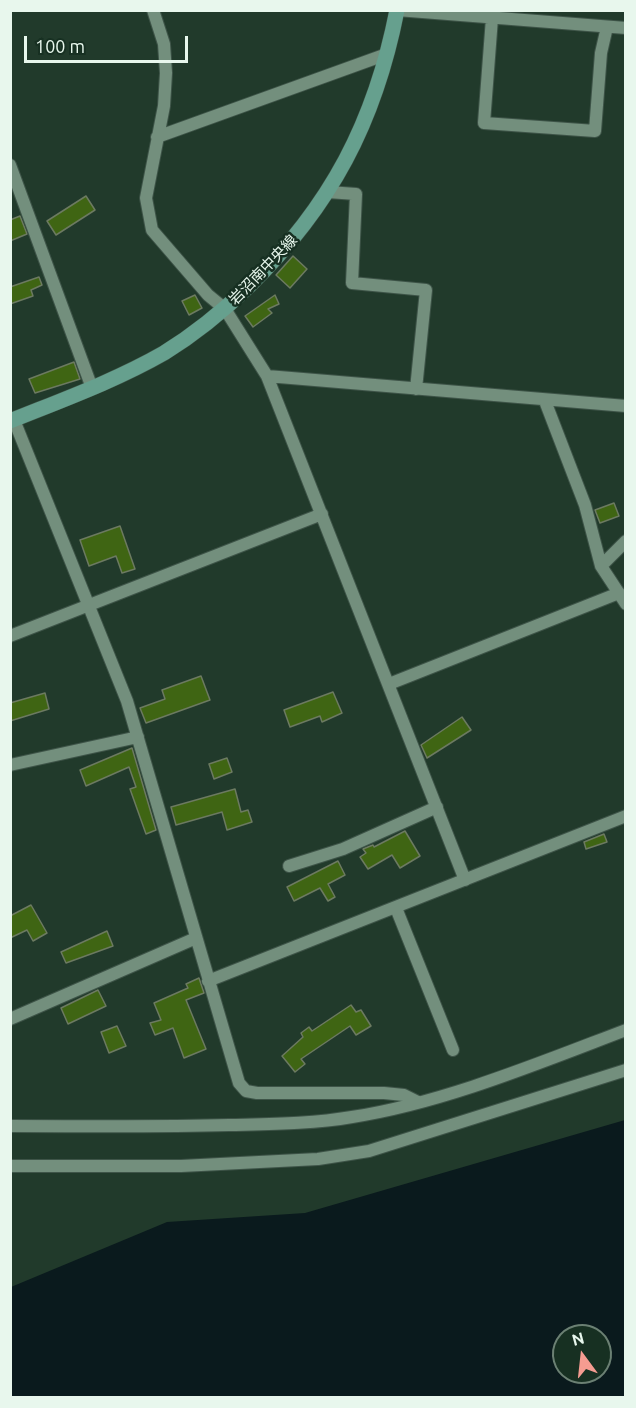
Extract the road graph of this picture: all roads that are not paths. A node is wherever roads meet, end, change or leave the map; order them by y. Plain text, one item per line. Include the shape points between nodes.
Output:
1 (153, 10) edge
2 (397, 10) edge
3 (492, 18) junction
4 (608, 27) junction
5 (626, 28) edge
6 (387, 54) junction
7 (157, 137) junction
8 (10, 165) edge
9 (328, 192) junction
10 (225, 309) junction
11 (267, 376) junction
12 (92, 388) junction
13 (416, 389) junction
14 (544, 400) junction
15 (626, 406) edge
16 (12, 420) edge
17 (322, 513) junction
18 (626, 542) edge
19 (601, 566) junction
20 (622, 599) edge
21 (89, 605) junction
22 (10, 636) edge
23 (389, 684) junction
24 (138, 738) junction
25 (10, 765) edge
26 (437, 807) junction
27 (626, 816) edge
28 (290, 866) dead end
29 (465, 880) junction
30 (396, 908) junction
31 (196, 938) junction
32 (208, 981) junction
33 (10, 1019) edge
34 (626, 1030) edge
35 (453, 1050) dead end
36 (626, 1071) edge
37 (418, 1102) junction
38 (10, 1126) edge
39 (10, 1166) edge

1 - 7 street via 164,44 166,73
2 - 3 street
2 - 6 street, 岩沼南中央線
3 - 4 street
3 - 4 street via 484,123 595,131 601,53
4 - 5 street
6 - 7 street
6 - 9 street, 岩沼南中央線 via 357,138
7 - 10 street via 146,198 152,230
8 - 12 street
9 - 10 street, 岩沼南中央線 via 293,241
9 - 13 street via 356,194 352,284 426,290
10 - 11 street
10 - 12 street, 岩沼南中央線 via 166,352
11 - 13 street
11 - 17 street
12 - 16 street, 岩沼南中央線
13 - 14 street
14 - 15 street
14 - 19 street via 585,505
16 - 21 street
17 - 21 street
17 - 23 street
18 - 19 street
19 - 20 street
20 - 23 street
21 - 22 street
21 - 24 street
23 - 26 street
24 - 25 street
24 - 31 street
26 - 28 street via 343,849
26 - 29 street
27 - 29 street
29 - 30 street
30 - 32 street
30 - 35 street
31 - 32 street
31 - 33 street
32 - 37 street via 235,1071 246,1091 384,1093 404,1095
34 - 37 street
36 - 39 street via 369,1151 318,1159 181,1166
37 - 38 street via 352,1117 264,1124

